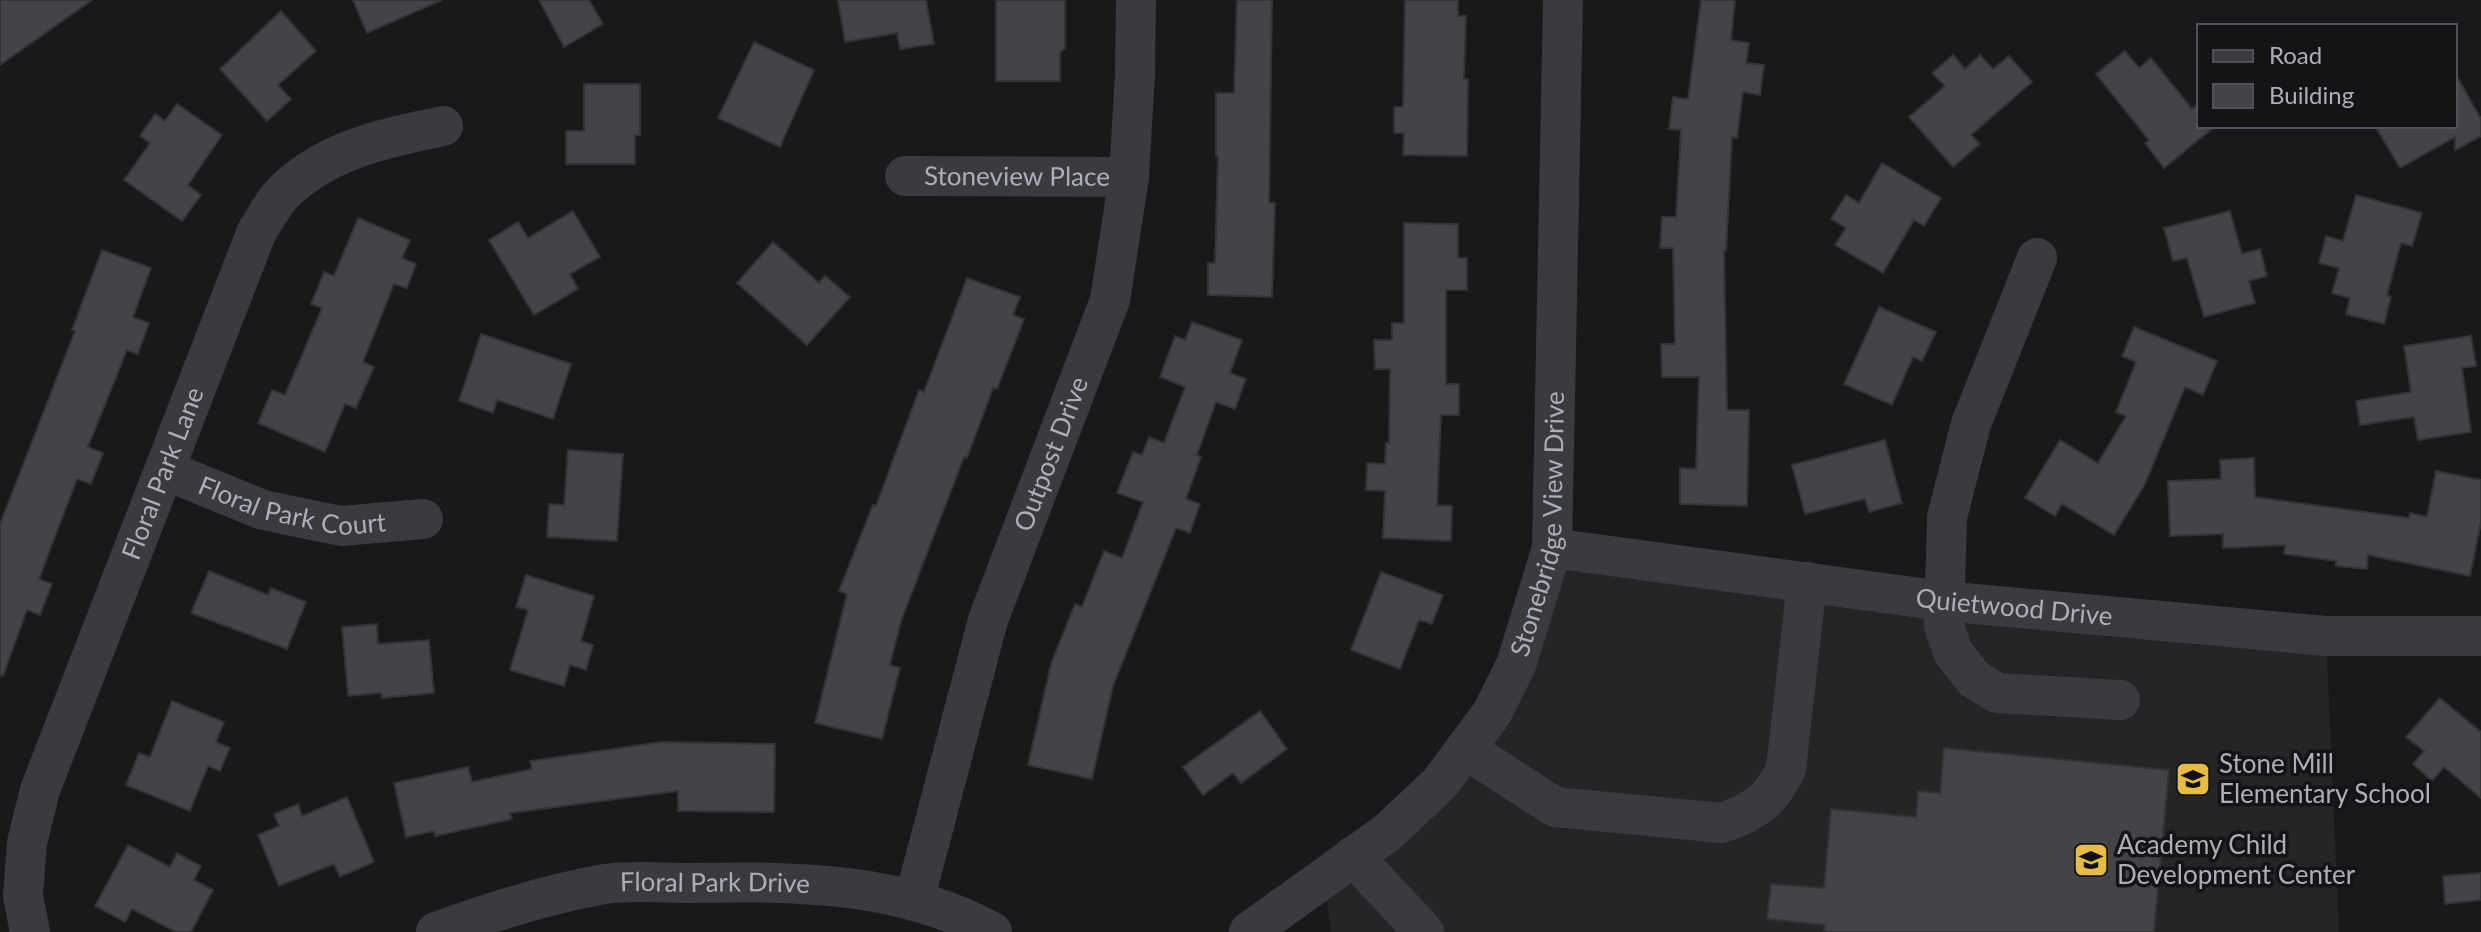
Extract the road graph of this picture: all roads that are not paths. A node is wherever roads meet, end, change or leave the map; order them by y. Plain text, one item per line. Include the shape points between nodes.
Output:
1 (1136, 0) edge
2 (1563, 0) edge
3 (443, 126) dead end
4 (905, 176) dead end
5 (1129, 177) junction
6 (2037, 258) dead end
7 (165, 470) junction
8 (423, 519) dead end
9 (1552, 548) junction
10 (1807, 582) junction
11 (1943, 601) junction
12 (2481, 636) edge
13 (2120, 700) dead end
14 (1465, 749) junction
15 (1353, 856) junction
16 (914, 901) junction
17 (30, 932) edge
18 (436, 932) edge
19 (992, 932) edge
20 (1249, 932) edge
21 (1424, 932) edge

1 - 5 street, Outpost Drive
2 - 9 street, Stonebridge View Drive
3 - 7 street, Floral Park Lane via 378,139 309,169 279,197 257,231
4 - 5 street, Stoneview Place
5 - 16 street, Outpost Drive via 1110,300 988,620
6 - 11 street via 1971,424 1947,517
7 - 8 street, Floral Park Court via 263,510 341,526
7 - 17 street, Floral Park Lane via 40,790 27,843 23,896
9 - 10 street, Quietwood Drive
9 - 14 street, Stonebridge View Drive via 1516,665 1492,713
10 - 11 street, Quietwood Drive
10 - 14 street via 1786,769 1774,792 1746,814 1722,823 1555,807
11 - 12 street, Quietwood Drive via 2326,636
11 - 13 street via 1953,652 1974,679 1997,693
14 - 15 street, Stonebridge View Drive via 1429,793
15 - 20 street, Stonebridge View Drive
15 - 21 street
16 - 18 street, Floral Park Drive via 846,886 607,884 499,909
16 - 19 street, Floral Park Drive

